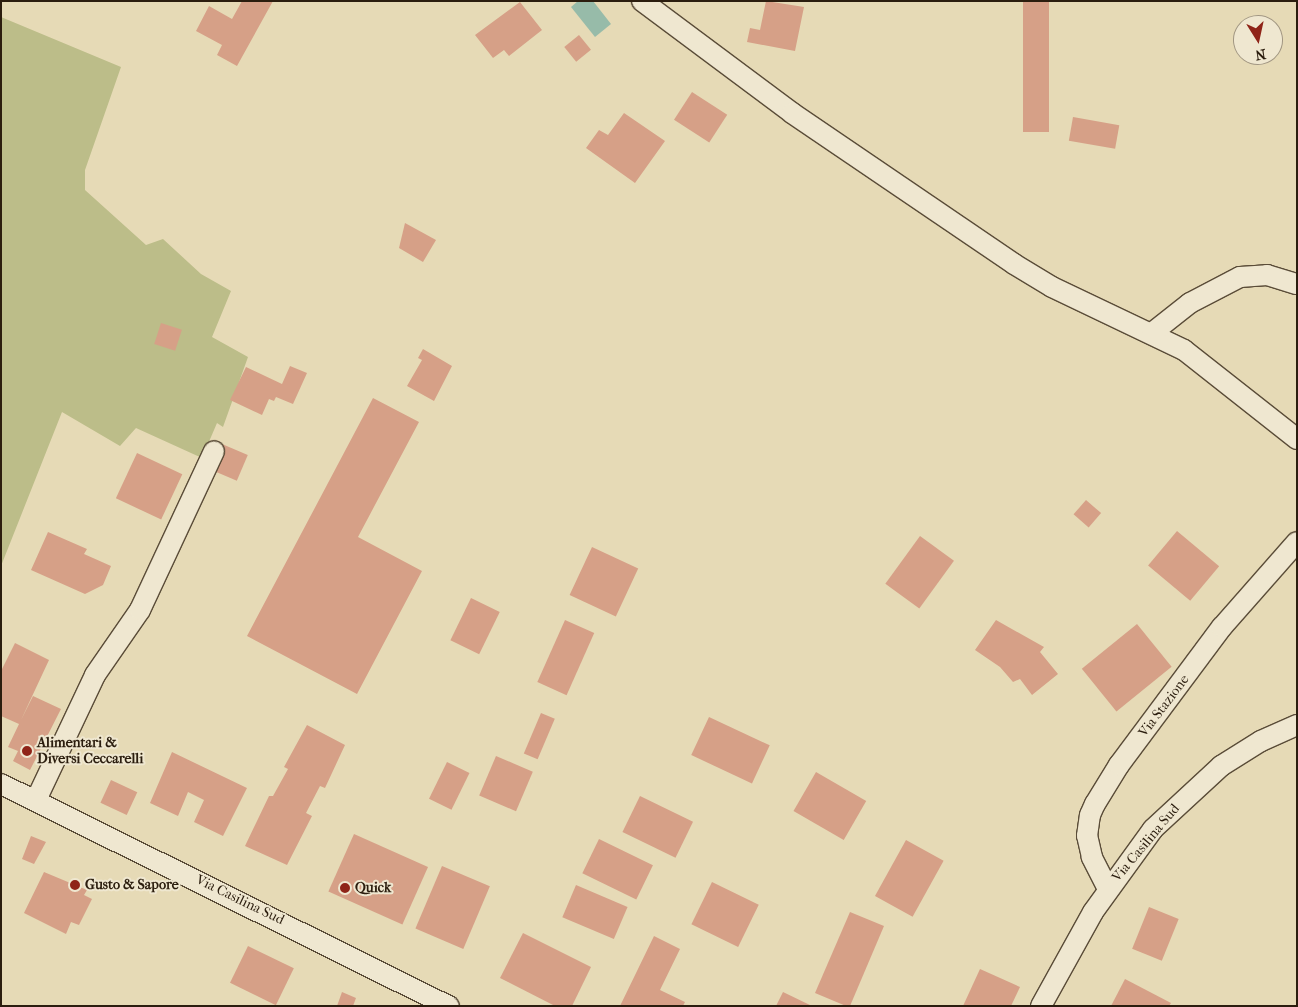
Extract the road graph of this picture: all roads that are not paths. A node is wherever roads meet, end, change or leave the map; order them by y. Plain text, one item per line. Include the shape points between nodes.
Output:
1 (642, 1) edge
2 (1297, 284) edge
3 (1152, 333) junction
4 (1297, 439) edge
5 (214, 451) dead end
6 (1297, 542) edge
7 (1297, 724) edge
8 (1, 784) edge
9 (36, 800) junction
10 (1108, 889) junction
11 (450, 1006) edge
12 (1041, 1006) edge

1 - 3 street via 792,113 1014,264 1062,293
2 - 3 street via 1268,275 1240,277 1190,303
3 - 4 street via 1206,365
5 - 9 street via 145,599 95,675
6 - 10 street, Via Stazione via 1222,627 1119,766 1095,804 1087,836 1092,857
7 - 10 street, Via Casilina Sud via 1247,748 1189,792 1153,829
8 - 9 street, Via Casilina Sud
9 - 11 street, Via Casilina Sud
10 - 12 street, Via Casilina Sud

